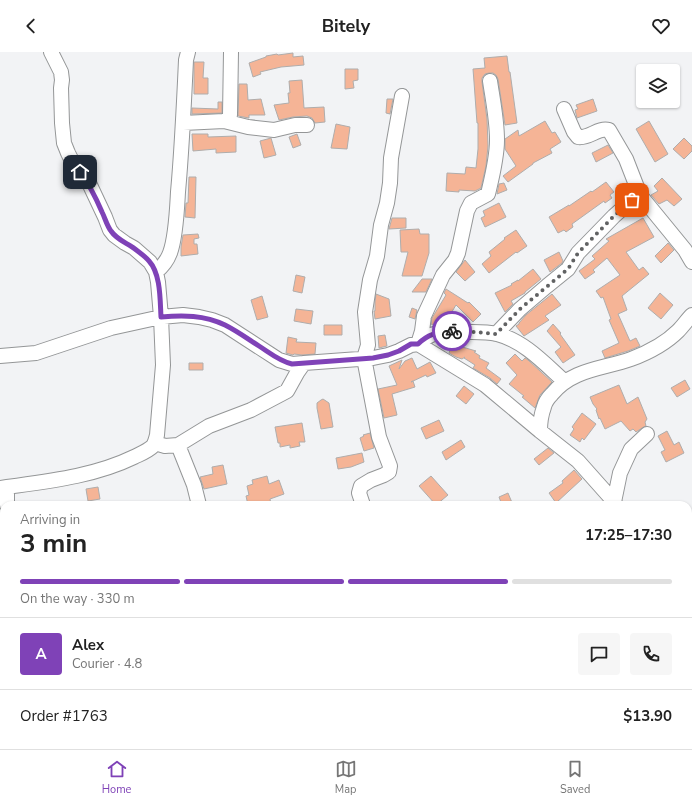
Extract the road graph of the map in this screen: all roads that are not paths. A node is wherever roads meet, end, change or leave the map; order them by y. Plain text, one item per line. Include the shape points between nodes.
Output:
1 (51, 52) edge
2 (188, 52) edge
3 (231, 52) edge
4 (490, 81) dead end
5 (402, 96) dead end
6 (564, 110) dead end
7 (224, 121) junction
8 (183, 123) junction
9 (307, 125) dead end
10 (640, 195) junction
11 (692, 262) edge
12 (156, 272) junction
13 (692, 315) edge
14 (161, 317) junction
15 (496, 334) junction
16 (418, 344) junction
17 (0, 356) edge
18 (364, 358) junction
19 (304, 363) junction
20 (564, 381) junction
21 (540, 431) junction
22 (647, 434) dead end
23 (155, 443) junction
24 (178, 445) junction
25 (4, 488) edge
26 (6, 501) edge
27 (198, 501) edge
28 (362, 501) edge
29 (613, 501) edge
30 (615, 501) edge

1 - 12 street via 61,72 64,143 72,162 89,184 110,230 150,262
2 - 8 street
3 - 7 street via 230,115
4 - 16 street via 497,141 494,171 488,194 471,203 467,211 458,253 443,275 424,316
5 - 18 street via 391,158 387,203 364,312 368,345
6 - 10 street via 578,137 609,130 626,159
7 - 8 street
7 - 9 street via 274,130
8 - 12 street via 173,241 164,265
10 - 11 street
10 - 15 street via 614,216 578,253 568,269 520,309
12 - 14 street
13 - 20 street via 655,348 631,359
14 - 17 street via 111,328 36,353
14 - 19 street via 183,316 212,320 225,325 279,360 292,364
14 - 23 street via 163,365
15 - 16 street via 444,331 432,334
15 - 20 street via 527,348
16 - 18 street via 411,344 388,355
16 - 21 street via 485,385
18 - 19 street
18 - 28 street via 380,437 390,466 389,472 384,476 361,486 359,493
19 - 24 street via 288,390 251,410 209,426
20 - 21 street via 544,406
21 - 29 street via 578,461
22 - 30 street via 631,449 620,474
23 - 24 street via 165,446
23 - 25 street via 141,454 120,464 71,477
24 - 27 street
25 - 26 street

